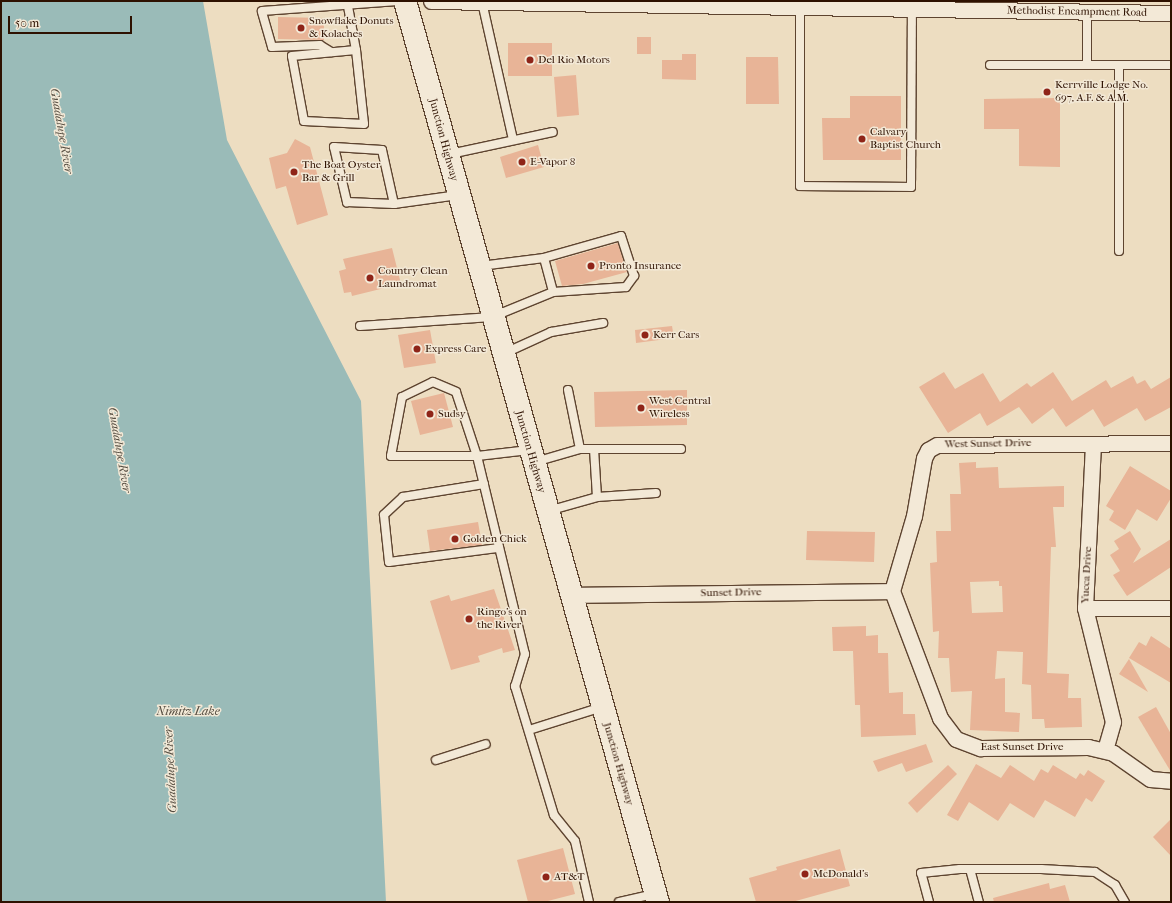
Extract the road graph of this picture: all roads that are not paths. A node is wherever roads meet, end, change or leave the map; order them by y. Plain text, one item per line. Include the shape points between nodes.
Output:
1 (398, 1) edge
2 (405, 1) edge
3 (430, 1) edge
4 (482, 2) junction
5 (537, 2) edge
6 (347, 3) edge
7 (659, 3) edge
8 (731, 4) edge
9 (769, 4) edge
10 (919, 7) edge
11 (800, 8) junction
12 (1087, 12) junction
13 (1171, 13) edge
14 (356, 50) junction
15 (331, 52) junction
16 (990, 65) dead end
17 (1087, 65) junction
18 (1119, 65) junction
19 (1171, 65) edge
20 (553, 132) dead end
21 (513, 140) junction
22 (447, 155) junction
23 (458, 195) junction
24 (394, 204) junction
25 (1119, 251) dead end
26 (544, 258) junction
27 (478, 266) junction
28 (553, 292) junction
29 (492, 317) junction
30 (603, 323) dead end
31 (360, 326) dead end
32 (502, 354) junction
33 (568, 390) dead end
34 (1171, 443) edge
35 (1093, 444) junction
36 (580, 449) junction
37 (594, 449) junction
38 (681, 449) dead end
39 (477, 456) junction
40 (531, 456) junction
41 (484, 484) junction
42 (656, 493) dead end
43 (598, 497) junction
44 (547, 512) junction
45 (499, 548) junction
46 (892, 591) junction
47 (570, 595) junction
48 (1085, 608) junction
49 (1171, 608) edge
50 (602, 707) junction
51 (529, 730) junction
52 (486, 744) dead end
53 (1105, 750) junction
54 (436, 760) dead end
55 (1171, 781) edge
56 (970, 869) junction
57 (657, 898) edge
58 (589, 902) edge
59 (619, 902) edge
60 (929, 902) edge
61 (980, 902) edge
62 (1125, 902) edge

1 - 6 lane
2 - 22 main road, Junction Highway
3 - 4 street, Methodist Encampment Road
4 - 5 street, Methodist Encampment Road
4 - 21 lane
5 - 7 street, Methodist Encampment Road
6 - 14 lane
6 - 15 lane via 262,11 272,47 320,46
7 - 8 street, Methodist Encampment Road
8 - 9 street, Methodist Encampment Road
9 - 11 street, Methodist Encampment Road
10 - 11 street, Methodist Encampment Road
10 - 11 lane via 911,187 800,186
10 - 12 street, Methodist Encampment Road
12 - 13 street, Methodist Encampment Road
12 - 17 lane
14 - 15 lane
14 - 15 lane via 364,124 304,121 292,56
16 - 17 lane
17 - 18 lane
18 - 19 lane
18 - 25 lane
20 - 21 lane
21 - 22 lane
22 - 23 main road, Junction Highway
23 - 24 lane
23 - 27 main road, Junction Highway
24 - 24 lane via 382,150 334,147 347,202
26 - 27 lane
26 - 28 lane
26 - 28 lane via 621,236 634,276 626,288
27 - 29 main road, Junction Highway
28 - 29 lane
29 - 31 lane
29 - 32 main road, Junction Highway
30 - 32 lane via 551,332
32 - 40 main road, Junction Highway
33 - 36 lane
34 - 35 street, West Sunset Drive
35 - 46 street, West Sunset Drive via 951,443 928,450 924,458 914,516
35 - 48 street, Yucca Drive
36 - 37 lane
36 - 40 lane
37 - 38 lane
37 - 43 lane
39 - 39 lane via 392,456 402,397 434,382 456,392
39 - 40 lane
39 - 41 lane
40 - 44 main road, Junction Highway
41 - 45 lane
41 - 45 lane via 403,497 384,515 389,562
42 - 43 lane
43 - 44 lane
44 - 47 main road, Junction Highway
45 - 51 lane via 525,654 515,686
46 - 47 street, Sunset Drive
46 - 53 street, East Sunset Drive via 940,718 956,739 980,748 1088,747
47 - 50 main road, Junction Highway
48 - 49 street
48 - 53 street, Yucca Drive via 1113,722
50 - 51 lane
50 - 57 main road, Junction Highway
51 - 58 lane via 554,815 575,841
52 - 54 lane
53 - 55 street, East Sunset Drive via 1140,775
56 - 60 lane via 921,873
56 - 61 lane
56 - 62 lane via 1095,872 1115,885
57 - 59 lane

